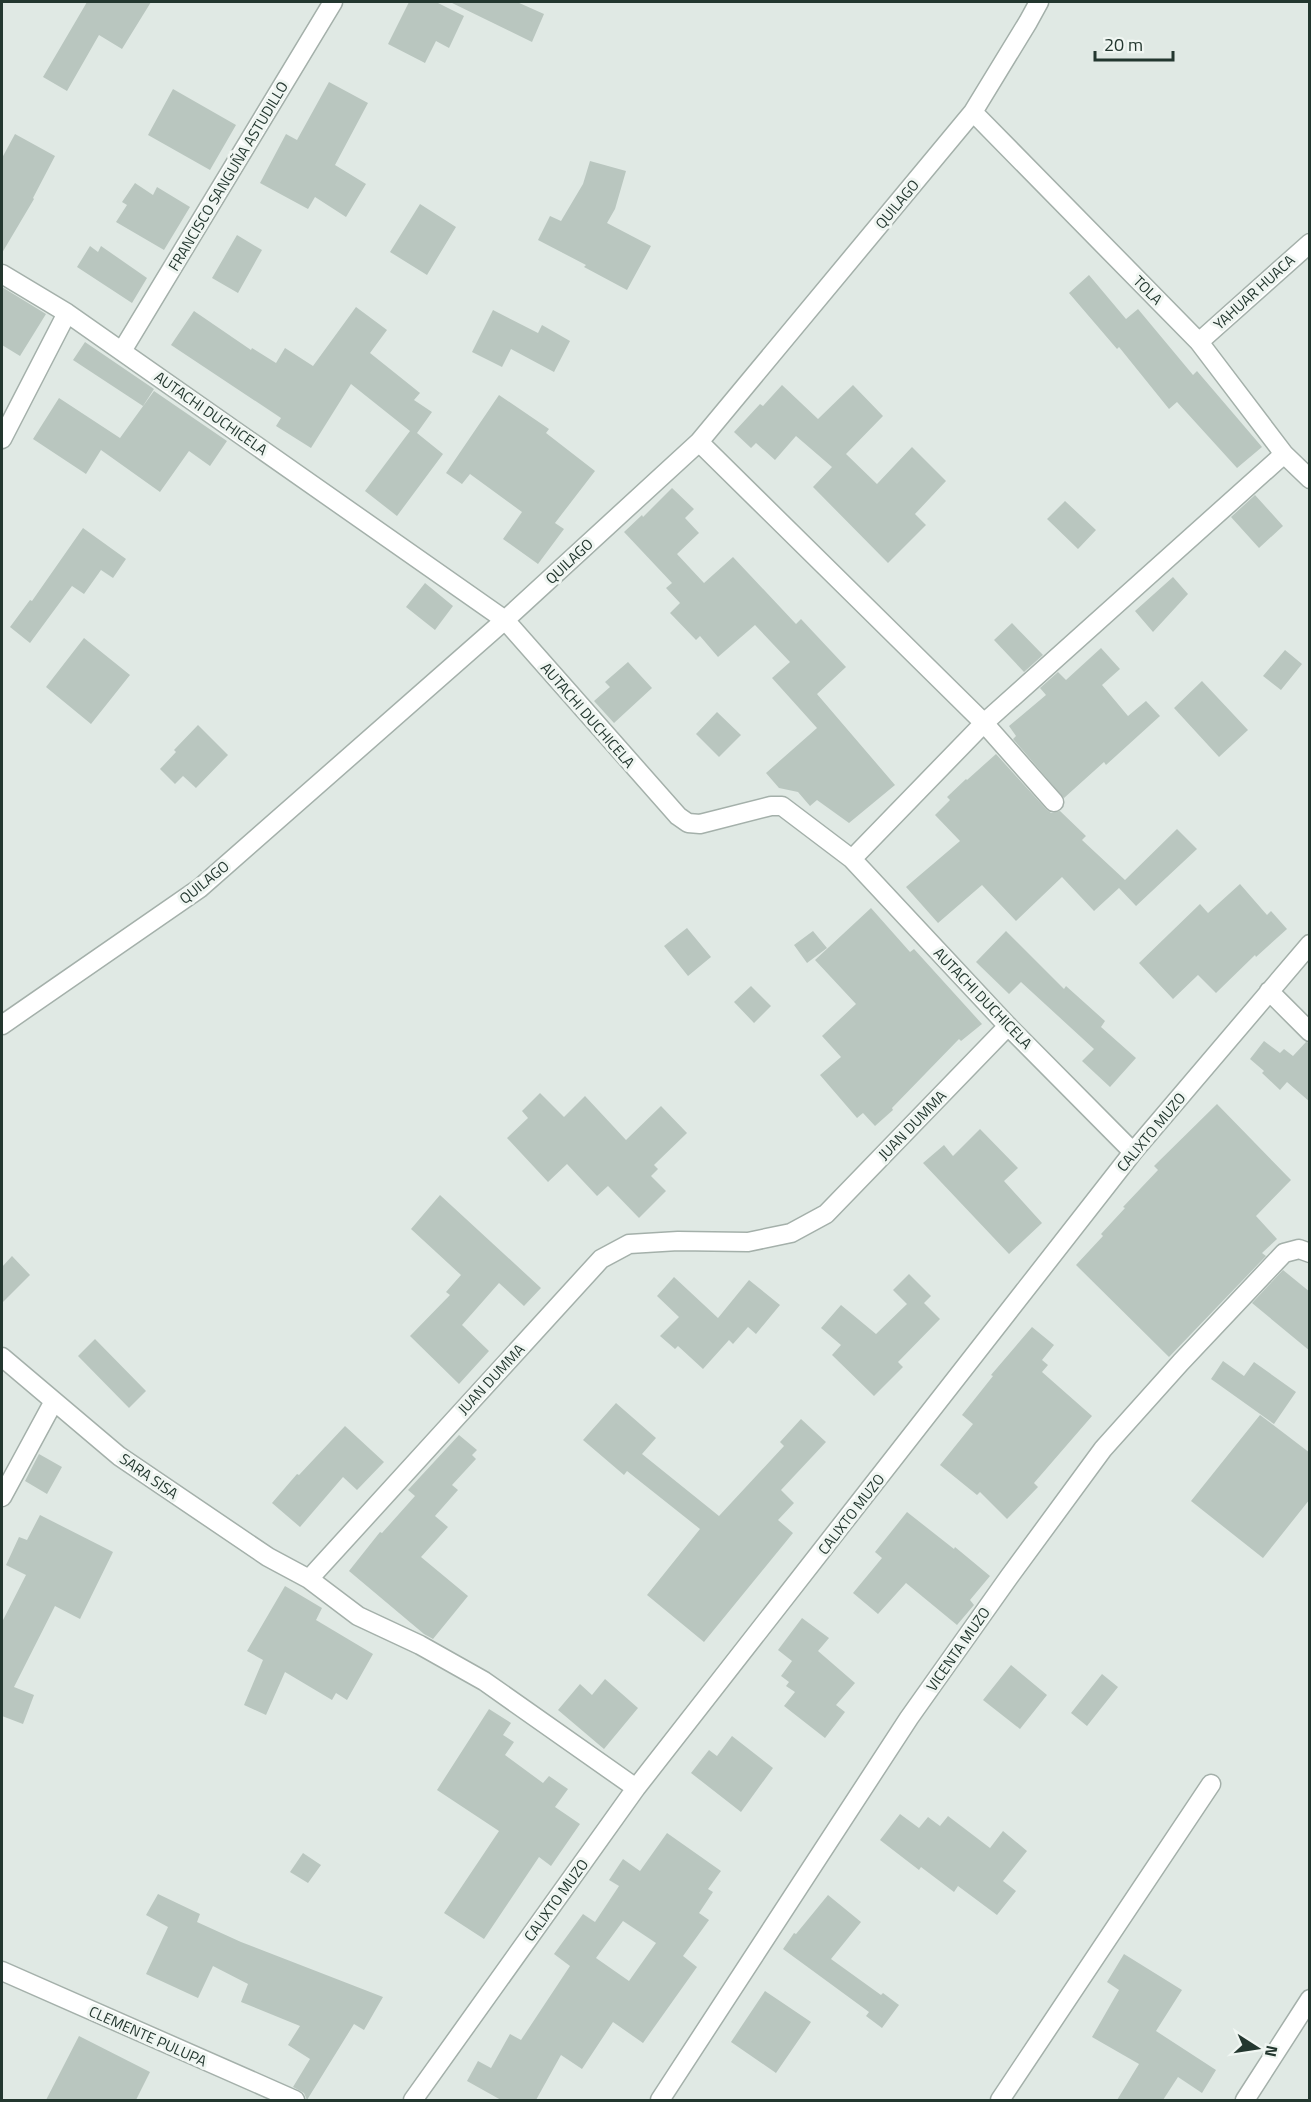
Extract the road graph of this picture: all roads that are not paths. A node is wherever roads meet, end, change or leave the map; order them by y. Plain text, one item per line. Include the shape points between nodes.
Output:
1 (333, 2) edge
2 (1039, 2) edge
3 (973, 112) junction
4 (1310, 243) edge
5 (2, 274) edge
6 (67, 313) junction
7 (1199, 342) junction
8 (122, 351) junction
9 (2, 439) edge
10 (699, 442) junction
11 (1284, 454) junction
12 (1310, 479) edge
13 (505, 620) junction
14 (984, 723) junction
15 (1054, 802) dead end
16 (852, 859) junction
17 (1310, 944) edge
18 (1269, 991) junction
19 (2, 1025) edge
20 (1008, 1026) junction
21 (1310, 1032) edge
22 (1133, 1152) junction
23 (1310, 1253) edge
24 (2, 1357) edge
25 (54, 1401) junction
26 (2, 1497) edge
27 (309, 1578) junction
28 (1211, 1784) dead end
29 (636, 1788) junction
30 (2, 1971) edge
31 (1310, 1999) edge
32 (295, 2100) edge
33 (412, 2100) edge
34 (660, 2100) edge
35 (1000, 2100) edge
36 (1245, 2100) edge

1 - 8 street, FRANCISCO SANGUÑA ASTUDILLO
2 - 3 street, QUILAGO
3 - 7 street, TOLA
3 - 10 street, QUILAGO
4 - 7 street, YAHUAR HUACA
5 - 6 street, AUTACHI DUCHICELA
6 - 8 street, AUTACHI DUCHICELA
6 - 9 street
7 - 11 street, TOLA
8 - 13 street, AUTACHI DUCHICELA
10 - 13 street, QUILAGO
10 - 14 street
11 - 12 street, TOLA
11 - 14 street
13 - 16 street, AUTACHI DUCHICELA via 688,823 700,824 782,806
13 - 19 street, QUILAGO via 200,888
14 - 15 street
14 - 16 street
16 - 20 street, AUTACHI DUCHICELA
17 - 18 street, CALIXTO MUZO
18 - 21 street
18 - 22 street, CALIXTO MUZO
20 - 22 street, AUTACHI DUCHICELA
20 - 27 street, JUAN DUMMA via 826,1214 791,1233 748,1242 678,1240 629,1244 601,1259
22 - 29 street, CALIXTO MUZO
23 - 34 street, VICENTA MUZO via 1284,1253 1103,1449 909,1718
24 - 25 street, SARA SISA
25 - 26 street
25 - 27 street, SARA SISA via 119,1456 268,1557
27 - 29 street via 358,1616 420,1645 484,1682
28 - 35 street
29 - 33 street, CALIXTO MUZO
30 - 32 street, CLEMENTE PULUPA
31 - 36 street

